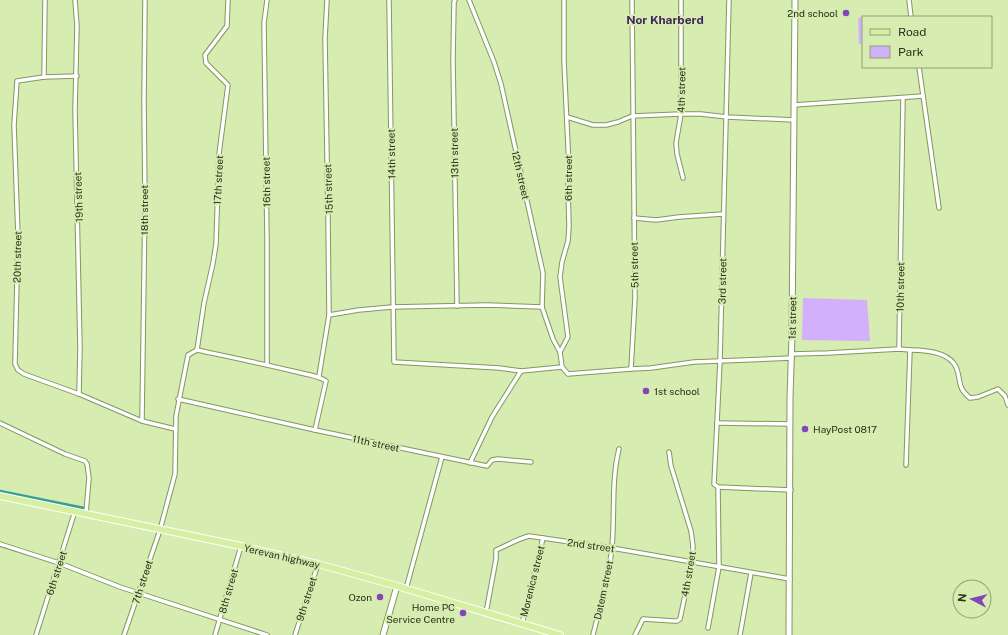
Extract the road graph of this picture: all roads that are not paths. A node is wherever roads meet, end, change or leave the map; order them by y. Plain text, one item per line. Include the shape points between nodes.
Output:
1 (45, 0) edge
2 (75, 0) edge
3 (145, 0) edge
4 (228, 0) edge
5 (267, 0) edge
6 (327, 0) edge
7 (389, 0) edge
8 (455, 0) edge
9 (469, 0) edge
10 (564, 0) edge
11 (632, 0) edge
12 (681, 0) edge
13 (729, 0) edge
14 (795, 0) edge
15 (909, 0) edge
16 (911, 16) edge
17 (919, 68) edge
18 (77, 76) junction
19 (44, 77) junction
20 (923, 96) junction
21 (903, 98) junction
22 (794, 105) junction
23 (681, 114) junction
24 (632, 116) junction
25 (567, 117) junction
26 (727, 117) junction
27 (794, 120) junction
28 (683, 178) dead end
29 (939, 208) dead end
30 (723, 214) junction
31 (634, 218) junction
32 (457, 306) junction
33 (392, 307) junction
34 (542, 307) junction
35 (329, 315) junction
36 (899, 349) junction
37 (197, 350) junction
38 (910, 350) junction
39 (560, 352) junction
40 (792, 356) junction
41 (720, 361) junction
42 (266, 364) junction
43 (562, 367) junction
44 (631, 368) junction
45 (522, 371) junction
46 (319, 376) junction
47 (79, 394) junction
48 (178, 399) junction
49 (1008, 405) edge
50 (142, 421) junction
51 (0, 423) edge
52 (716, 423) junction
53 (790, 424) junction
54 (175, 429) junction
55 (315, 430) junction
56 (619, 449) dead end
57 (669, 452) dead end
58 (442, 457) junction
59 (531, 462) dead end
60 (470, 463) junction
61 (906, 465) dead end
62 (718, 487) junction
63 (791, 490) junction
64 (0, 496) edge
65 (75, 511) junction
66 (86, 513) junction
67 (160, 530) junction
68 (543, 538) junction
69 (0, 544) edge
70 (241, 546) junction
71 (612, 548) junction
72 (692, 562) junction
73 (59, 563) junction
74 (318, 564) junction
75 (719, 567) junction
76 (751, 572) junction
77 (790, 579) junction
78 (397, 586) junction
79 (406, 588) junction
80 (139, 592) junction
81 (486, 612) junction
82 (220, 619) junction
83 (522, 624) junction
84 (708, 628) dead end
85 (36, 635) edge
86 (124, 635) edge
87 (215, 635) edge
88 (267, 635) edge
89 (295, 635) edge
90 (382, 635) edge
91 (560, 635) edge
92 (593, 635) edge
93 (635, 635) edge
94 (740, 635) edge
95 (789, 635) edge

1 - 19 street
2 - 18 street, 19th street
3 - 50 street, 18th street
4 - 37 street, 17th street via 227,26 205,55 206,63 228,84 220,154 216,244
5 - 42 street, 16th street via 264,23
6 - 35 street, 15th street via 325,39
7 - 33 street, 14th street
8 - 32 street, 13th street via 453,59
9 - 34 street, 12th street via 501,84 543,273
10 - 25 street, 6th street
11 - 24 street, 5th street
12 - 23 street, 4th street
13 - 26 street, 3rd street
14 - 22 main road, 1st street
15 - 16 street
17 - 20 street
18 - 19 street
18 - 47 street, 19th street via 75,110
19 - 47 street, 20th street via 16,81 14,125 18,236 15,364 24,374
20 - 21 street
20 - 29 street
21 - 22 street
21 - 36 street, 10th street
22 - 27 main road, 1st street
23 - 24 street
23 - 26 street
23 - 28 street, 4th street via 676,143
24 - 25 street via 606,125 593,125
24 - 31 street, 5th street
25 - 39 street, 6th street via 569,227 560,277 568,337
26 - 27 street
26 - 30 street, 3rd street
27 - 40 main road, 1st street
30 - 31 street via 656,220
30 - 41 street, 3rd street
31 - 44 street, 5th street via 635,298
32 - 33 street
32 - 34 street
33 - 35 street
33 - 45 street, 14th street via 394,362
34 - 39 street, 12th street
35 - 46 street, 15th street
36 - 38 street
36 - 40 street
37 - 42 street
37 - 48 street via 188,355
38 - 49 street via 950,359 956,368 963,392 970,398 998,389 1005,396
38 - 61 street
39 - 43 street
40 - 41 street
40 - 53 main road, 1st street
41 - 44 street
41 - 52 street, 3rd street
42 - 46 street
43 - 44 street via 568,374
43 - 45 street
45 - 60 street via 492,417
46 - 55 street via 326,381
47 - 50 street, 20th street
48 - 54 street
48 - 55 street, 11th street
50 - 54 street, 20th street
51 - 66 street via 85,461 89,478
52 - 53 street
52 - 62 street, 3rd street via 714,484
53 - 63 main road, 1st street
54 - 67 street via 175,474
55 - 58 street, 11th street
56 - 71 street, Datem street via 614,485
57 - 72 street, 4th street via 691,531
58 - 60 street, 11th street
58 - 79 street
59 - 60 street, 11th street via 498,459 492,460 486,466
62 - 63 street
62 - 75 street
63 - 77 main road, 1st street
64 - 65 main road, Yerevan highway
65 - 66 main road, Yerevan highway
65 - 73 street, 6th street
66 - 67 main road, Yerevan highway
67 - 70 main road, Yerevan highway
67 - 80 street, 7th street
68 - 71 street, 2nd street
68 - 81 street, 2nd street via 529,536 516,539 496,550
68 - 83 street, Morenica street
69 - 73 street
70 - 74 main road, Yerevan highway
70 - 82 street, 8th street
71 - 72 street, 2nd street
71 - 92 street, Datem street
72 - 75 street, 2nd street
72 - 93 street, 4th street via 680,619 642,619
73 - 80 street
73 - 85 street, 6th street
74 - 78 main road, Yerevan highway
74 - 89 street, 9th street
75 - 76 street, 2nd street
75 - 84 street
76 - 77 street, 2nd street
76 - 94 street
77 - 95 main road, 1st street
78 - 79 main road, Yerevan highway
78 - 90 main road
79 - 81 main road, Yerevan highway
80 - 82 street
80 - 86 street, 7th street
81 - 83 main road, Yerevan highway
82 - 87 street, 8th street
82 - 88 street
83 - 91 main road, Yerevan highway

